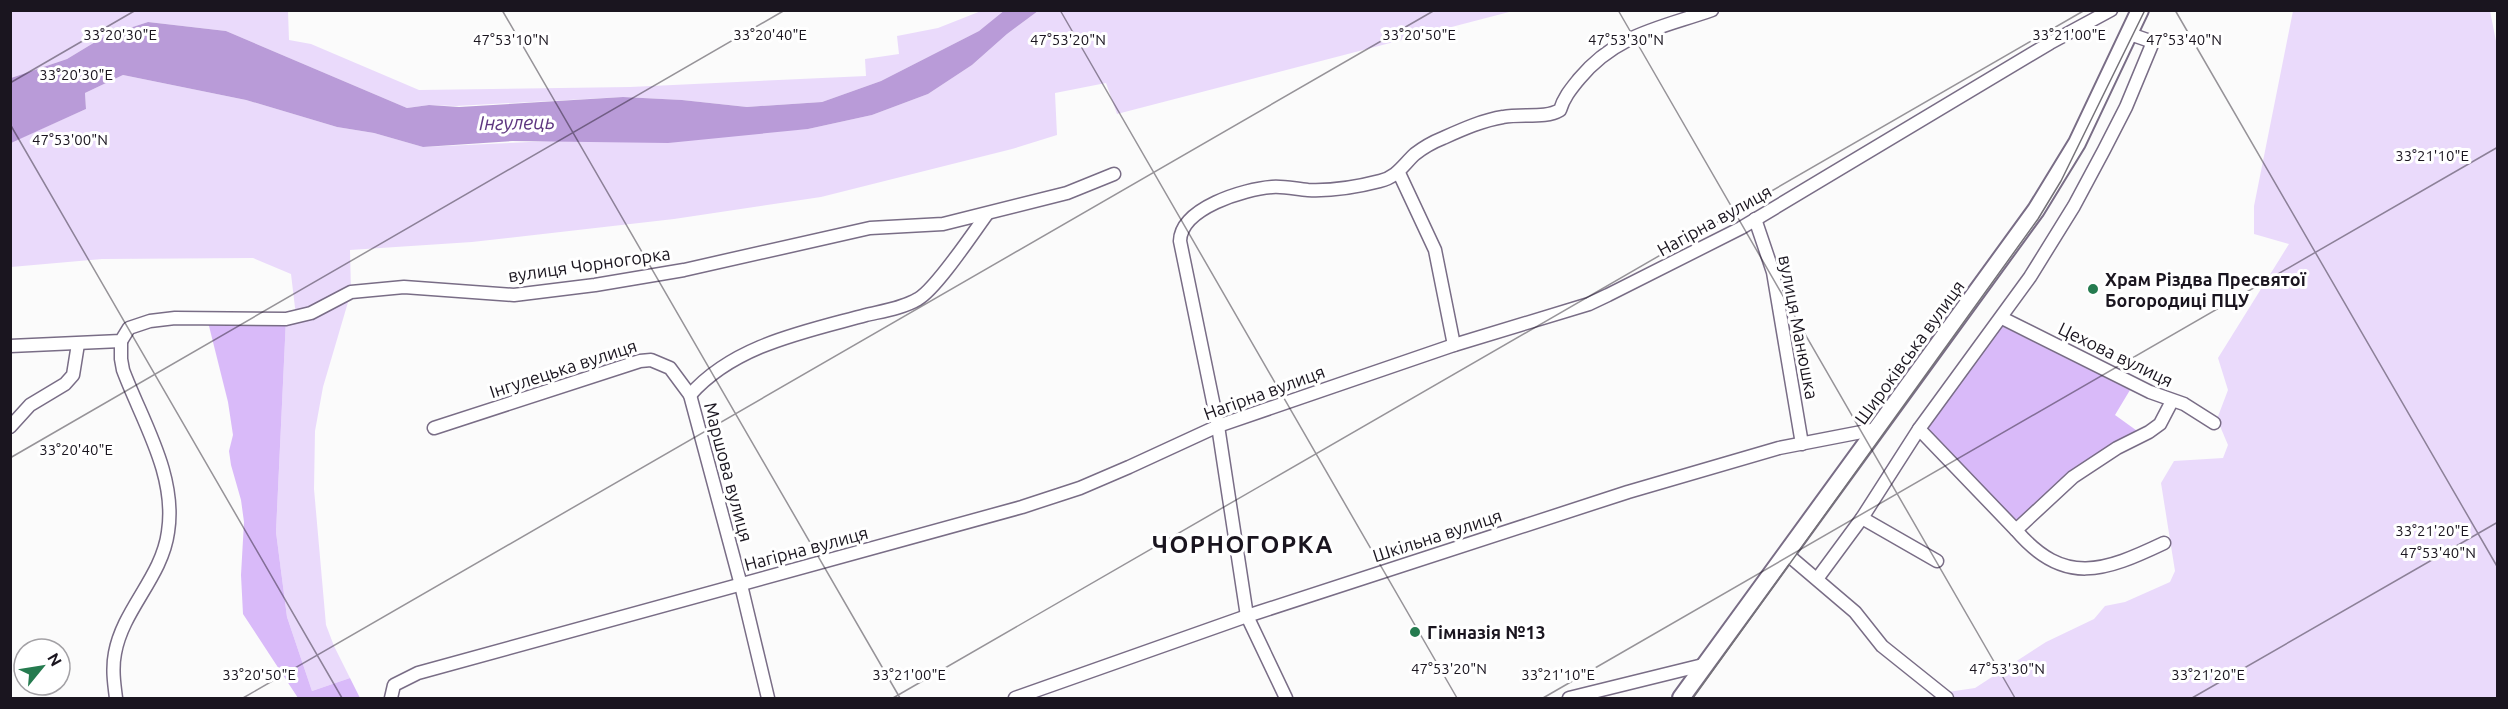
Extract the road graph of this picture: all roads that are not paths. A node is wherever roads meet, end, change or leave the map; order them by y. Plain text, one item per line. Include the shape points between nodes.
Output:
1 (1712, 10) edge
2 (2111, 10) edge
3 (2140, 10) edge
4 (2130, 33) junction
5 (1399, 173) junction
6 (1114, 174) dead end
7 (987, 214) junction
8 (1755, 219) junction
9 (2002, 318) junction
10 (121, 341) junction
11 (78, 344) junction
12 (1455, 345) junction
13 (10, 346) edge
14 (690, 395) junction
15 (2172, 401) junction
16 (2214, 423) dead end
17 (1218, 426) junction
18 (10, 427) edge
19 (434, 428) dead end
20 (1877, 429) junction
21 (1919, 429) junction
22 (1802, 444) junction
23 (1862, 518) junction
24 (2016, 530) junction
25 (2164, 543) dead end
26 (1788, 555) junction
27 (1937, 561) dead end
28 (1817, 579) junction
29 (741, 585) junction
30 (1247, 616) junction
31 (1707, 664) junction
32 (116, 699) edge
33 (391, 699) edge
34 (768, 699) edge
35 (1015, 699) edge
36 (1286, 699) edge
37 (1569, 699) edge
38 (1682, 699) edge
39 (1947, 699) edge

1 - 5 street via 1641,32 1611,49 1588,68 1563,99 1560,110 1553,114 1501,117 1472,127 1427,145
2 - 8 street, Нагірна вулиця
3 - 4 main road, Широківська вулиця
4 - 9 street via 2153,42 2126,107 2074,206
4 - 20 main road, Широківська вулиця via 2082,132 2046,194
5 - 12 street via 1435,250
5 - 17 street via 1379,182 1336,189 1274,187 1238,193 1192,218 1181,231
6 - 7 street, вулиця Чорногорка via 1067,193
7 - 10 street, вулиця Чорногорка via 943,224 870,228 684,270 595,285 514,295 404,287 351,292 311,313 286,319 150,321 129,328
7 - 14 street via 920,298 753,350 719,369
8 - 12 street, Нагірна вулиця via 1589,304
8 - 22 street, вулиця Манюшка via 1773,272
9 - 15 street, Цехова вулиця
9 - 21 street
10 - 11 street
10 - 32 street via 123,370 159,460 170,509 164,550 115,650
11 - 13 street
11 - 18 street via 73,375 30,405
12 - 17 street, Нагірна вулиця
14 - 19 street, Інгулецька вулиця via 670,368 651,360
14 - 29 street, Маршова вулиця
15 - 16 street, Цехова вулиця
15 - 24 street via 2160,424 2073,477
17 - 29 street, Нагірна вулиця via 1080,488
17 - 30 street
20 - 22 street, Шкільна вулиця
20 - 26 main road, Широківська вулиця
21 - 23 street
21 - 24 street
22 - 30 street, Шкільна вулиця via 1628,492
23 - 27 street
23 - 28 street
24 - 25 street via 2045,559 2078,568 2111,565
26 - 28 street
26 - 31 main road, Широківська вулиця
28 - 39 street via 1855,612 1882,646
29 - 33 street, Нагірна вулиця via 418,673 394,685
29 - 34 street, Маршова вулиця
30 - 35 street, Шкільна вулиця
30 - 36 street
31 - 37 street
31 - 38 main road, Широківська вулиця

